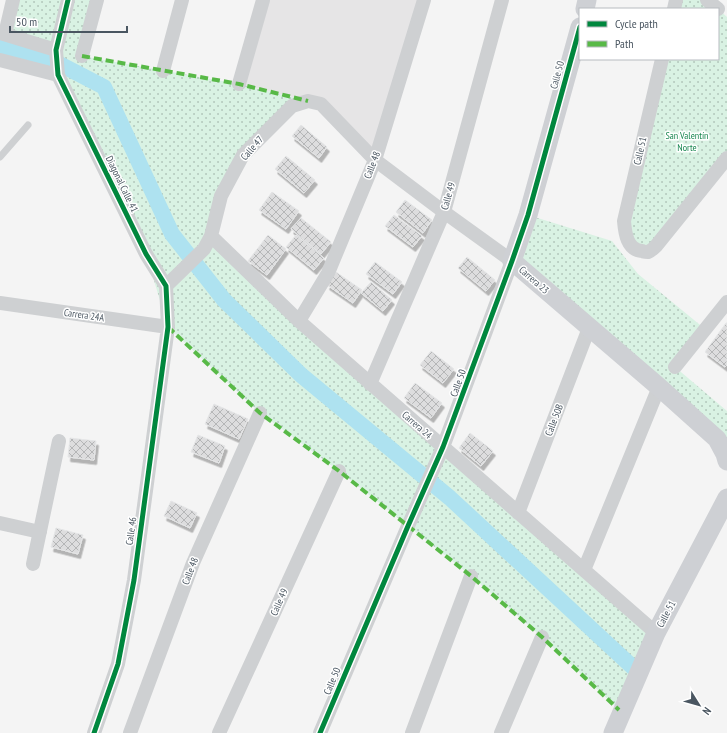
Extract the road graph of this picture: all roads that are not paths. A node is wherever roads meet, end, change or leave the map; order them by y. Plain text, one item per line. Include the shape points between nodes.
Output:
1 (13, 0) edge
2 (68, 0) edge
3 (97, 0) edge
4 (182, 0) edge
5 (262, 0) edge
6 (424, 0) edge
7 (502, 0) edge
8 (707, 0) edge
9 (717, 8) edge
10 (719, 10) edge
11 (727, 17) edge
12 (579, 31) edge
13 (3, 34) edge
14 (56, 50) junction
15 (82, 56) dead end
16 (0, 60) edge
17 (662, 60) edge
18 (163, 71) dead end
19 (58, 75) junction
20 (239, 84) dead end
21 (308, 101) joint
22 (28, 125) dead end
23 (0, 157) edge
24 (727, 158) edge
25 (375, 160) junction
26 (444, 212) junction
27 (210, 236) junction
28 (512, 262) junction
29 (166, 286) junction
30 (727, 302) edge
31 (0, 304) edge
32 (299, 321) junction
33 (168, 327) junction
34 (589, 328) junction
35 (675, 367) dead end
36 (370, 384) junction
37 (659, 387) junction
38 (260, 413) dead end
39 (59, 440) dead end
40 (443, 448) junction
41 (727, 461) edge
42 (339, 471) dead end
43 (727, 498) edge
44 (518, 513) junction
45 (0, 523) edge
46 (40, 532) junction
47 (33, 564) dead end
48 (584, 570) junction
49 (471, 576) dead end
50 (656, 633) junction
51 (542, 637) dead end
52 (94, 733) edge
53 (130, 733) edge
54 (219, 733) edge
55 (320, 733) edge
56 (412, 733) edge
57 (501, 733) edge
58 (613, 733) edge

1 - 13 street
2 - 14 street, Diagonal Calle 41
3 - 15 street
4 - 18 street
5 - 20 street
6 - 25 street, Calle 48
7 - 26 street, Calle 49
8 - 9 street
10 - 11 street
12 - 28 street, Calle 50 via 528,215
13 - 14 street
14 - 19 street, Diagonal Calle 41
16 - 19 street
17 - 24 street, Calle 51 via 624,221 628,243 639,251 648,252 656,246
19 - 29 street, Diagonal Calle 41 via 146,254
21 - 25 street, Carrera 23 via 321,104
21 - 27 street, Calle 47 via 292,106 243,155 221,196
22 - 23 lane
25 - 26 street, Carrera 23
25 - 32 street, Calle 48 via 328,273
26 - 28 street, Carrera 23
26 - 36 street, Calle 49
27 - 29 street via 204,249
27 - 32 street, Carrera 24
28 - 34 street, Carrera 23
28 - 40 street, Calle 50
29 - 33 street, Diagonal Calle 41
30 - 35 street
31 - 33 street, Carrera 24A
32 - 36 street, Carrera 24
33 - 52 street, Calle 46 via 134,580 118,664
34 - 37 street, Carrera 23
34 - 44 street, Calle 50B
36 - 40 street, Carrera 24
37 - 41 street, Carrera 23 via 717,439
37 - 48 street
38 - 53 street, Calle 48 via 193,563
39 - 46 street
40 - 44 street, Carrera 24
40 - 55 street, Calle 50
42 - 54 street, Calle 49
43 - 50 street, Calle 51
44 - 48 street, Carrera 24
45 - 46 street
46 - 47 street
48 - 50 street, Carrera 24
49 - 56 street
50 - 58 street, Calle 51
51 - 57 street

